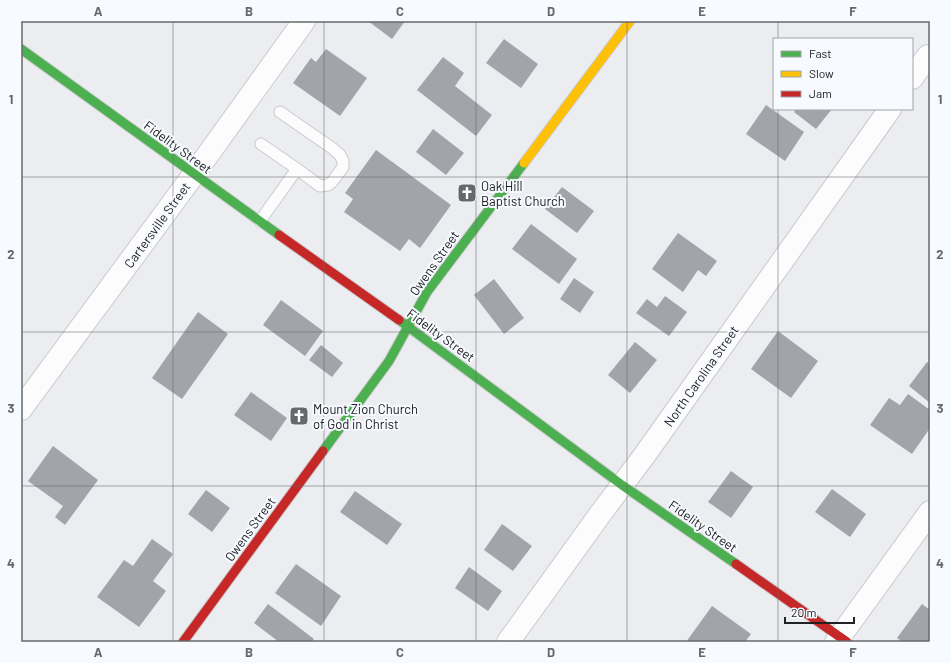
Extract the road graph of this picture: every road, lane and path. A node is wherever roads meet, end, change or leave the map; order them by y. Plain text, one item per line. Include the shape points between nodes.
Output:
1 (304, 21) edge
2 (630, 21) edge
3 (21, 49) edge
4 (928, 56) dead end
5 (913, 77) edge
6 (889, 110) edge
7 (280, 112) dead end
8 (261, 144) dead end
9 (296, 169) junction
10 (194, 174) junction
11 (260, 221) junction
12 (408, 327) junction
13 (21, 409) edge
14 (622, 485) junction
15 (930, 512) edge
16 (841, 640) edge
17 (183, 642) edge
18 (508, 642) edge

1 - 10 street, Cartersville Street
2 - 12 main road, Owens Street via 427,292
3 - 10 main road, Fidelity Street
4 - 5 street
6 - 14 street, North Carolina Street
7 - 9 lane via 332,148 344,161 343,167 328,185 320,186
8 - 9 lane
9 - 11 lane
10 - 11 main road, Fidelity Street
10 - 13 street, Cartersville Street
11 - 12 main road, Fidelity Street
12 - 14 main road, Fidelity Street
12 - 17 main road, Owens Street via 389,361
14 - 16 main road, Fidelity Street
14 - 18 street, North Carolina Street
15 - 16 street

